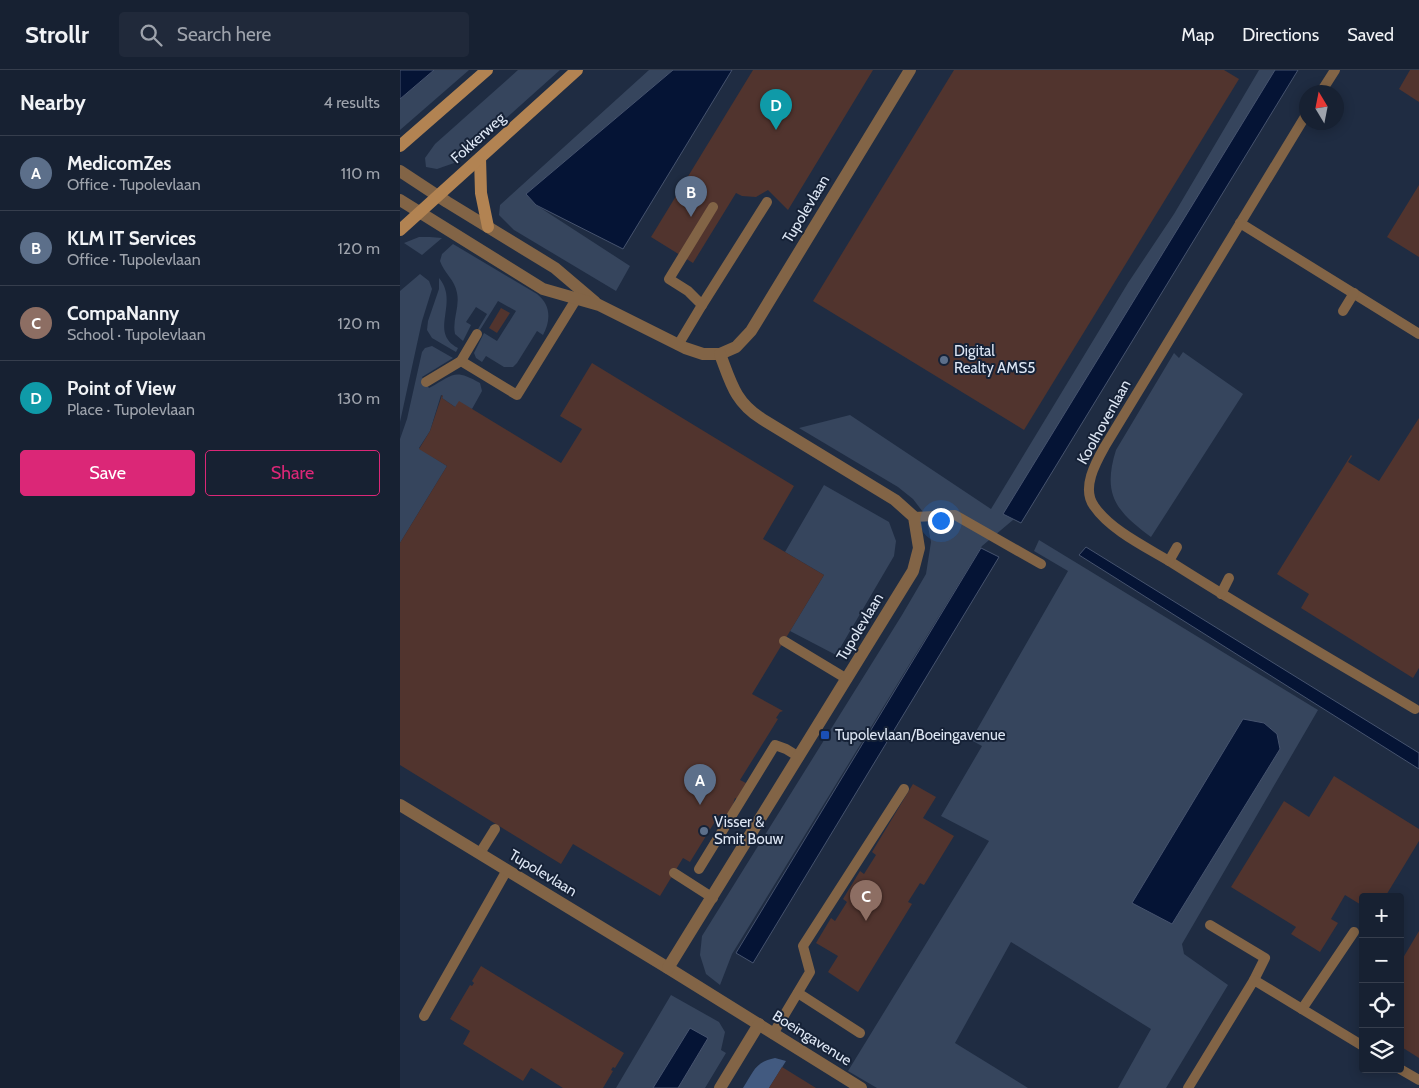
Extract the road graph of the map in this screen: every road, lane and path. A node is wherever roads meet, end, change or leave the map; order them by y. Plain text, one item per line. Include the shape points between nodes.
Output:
1 (487, 70) edge
2 (578, 70) edge
3 (910, 70) edge
4 (1335, 70) edge
5 (1325, 85) edge
6 (1299, 127) edge
7 (400, 146) edge
8 (480, 158) junction
9 (400, 171) edge
10 (438, 196) junction
11 (400, 200) edge
12 (767, 202) dead end
13 (713, 206) dead end
14 (420, 213) junction
15 (1240, 223) junction
16 (488, 227) junction
17 (400, 230) edge
18 (1354, 293) junction
19 (579, 295) junction
20 (702, 305) junction
21 (1344, 311) dead end
22 (478, 334) dead end
23 (1419, 334) edge
24 (678, 345) junction
25 (720, 354) junction
26 (460, 361) junction
27 (426, 382) dead end
28 (914, 517) junction
29 (1177, 547) dead end
30 (1169, 561) junction
31 (1041, 564) dead end
32 (1229, 578) dead end
33 (1221, 594) junction
34 (784, 641) dead end
35 (847, 679) junction
36 (1415, 709) dead end
37 (799, 757) junction
38 (904, 788) dead end
39 (400, 805) edge
40 (495, 828) dead end
41 (480, 854) junction
42 (698, 869) dead end
43 (507, 870) junction
44 (674, 874) dead end
45 (713, 898) junction
46 (1210, 925) dead end
47 (1354, 932) dead end
48 (668, 968) junction
49 (1254, 980) junction
50 (798, 993) junction
51 (1302, 1009) junction
52 (424, 1016) dead end
53 (758, 1024) junction
54 (860, 1032) dead end
55 (772, 1034) junction
56 (1359, 1044) edge
57 (1404, 1071) edge
58 (1419, 1080) edge
59 (720, 1088) edge
60 (861, 1088) edge
61 (1188, 1088) edge

1 - 7 main road
2 - 8 main road, Fokkerweg
3 - 25 street, Tupolevlaan via 751,331 736,347
4 - 5 lane
6 - 15 lane, Koolhovenlaan
8 - 10 main road, Fokkerweg
8 - 16 main road via 481,193
9 - 10 street
10 - 14 main road, Fokkerweg
10 - 16 street
11 - 14 street
12 - 20 lane
13 - 20 lane via 669,279
14 - 17 main road, Fokkerweg
14 - 19 street via 543,289
15 - 18 lane
15 - 30 lane, Koolhovenlaan via 1092,469 1089,490 1092,505 1112,525
16 - 19 street via 555,268
18 - 21 lane
18 - 23 lane
19 - 24 street
19 - 26 lane via 517,396
20 - 24 lane
22 - 26 lane
24 - 25 street via 703,354
25 - 28 street via 733,390 747,408 895,500
26 - 27 lane
28 - 31 lane via 955,515
28 - 35 street, Tupolevlaan via 919,548 913,571
29 - 30 lane
30 - 33 lane, Koolhovenlaan
32 - 33 lane
33 - 36 lane, Koolhovenlaan
34 - 35 lane
35 - 37 street, Tupolevlaan
37 - 42 lane via 775,745
37 - 45 street, Tupolevlaan
38 - 50 lane via 803,946 810,972
39 - 41 street, Tupolevlaan
40 - 41 lane
41 - 43 street, Tupolevlaan
43 - 48 street, Tupolevlaan
43 - 52 lane
44 - 45 lane
45 - 48 street, Tupolevlaan
46 - 49 lane via 1265,958
47 - 51 lane
48 - 53 street, Tupolevlaan
49 - 51 lane
49 - 61 lane
50 - 54 lane
50 - 55 lane
51 - 56 lane
53 - 55 street, Boeingavenue
53 - 59 street, Boeingavenue
55 - 60 street, Boeingavenue
57 - 58 lane

